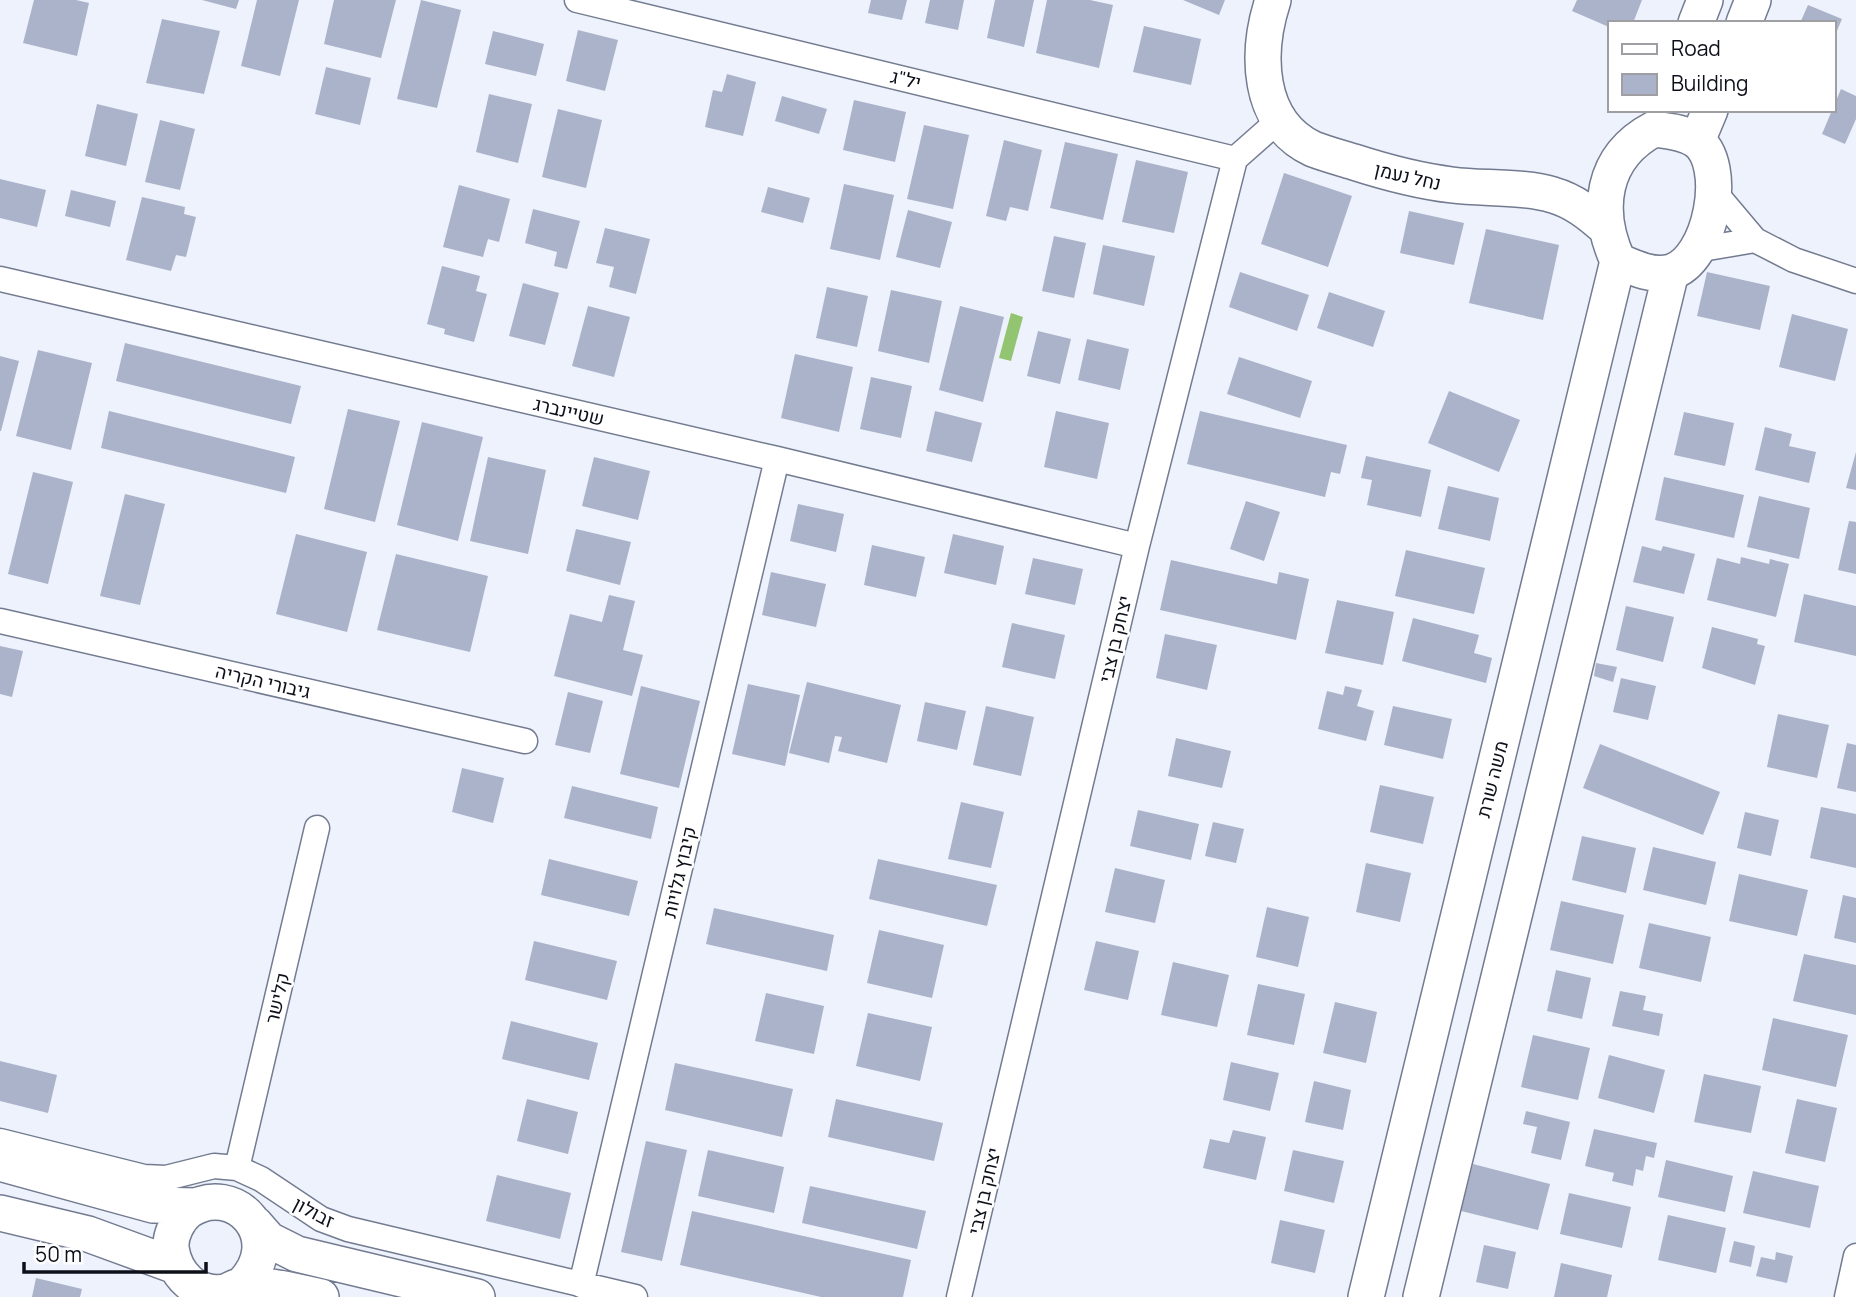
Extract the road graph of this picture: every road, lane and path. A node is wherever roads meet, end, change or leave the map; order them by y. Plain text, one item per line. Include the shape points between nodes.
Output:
1 (577, 0) edge
2 (1273, 0) edge
3 (1705, 0) edge
4 (1753, 0) edge
5 (1697, 21) edge
6 (1745, 21) edge
7 (1658, 120) edge
8 (1278, 121) junction
9 (1703, 126) edge
10 (1235, 159) junction
11 (1617, 164) junction
12 (1712, 189) junction
13 (1551, 194) junction
14 (1606, 228) junction
15 (1755, 240) junction
16 (1618, 261) junction
17 (1684, 261) junction
18 (0, 279) edge
19 (1856, 281) edge
20 (777, 459) junction
21 (1137, 546) junction
22 (0, 621) edge
23 (525, 741) dead end
24 (317, 828) dead end
25 (0, 1141) edge
26 (0, 1163) edge
27 (237, 1168) junction
28 (197, 1206) junction
29 (0, 1213) edge
30 (255, 1224) junction
31 (1856, 1256) edge
32 (173, 1265) junction
33 (581, 1285) junction
34 (241, 1286) junction
35 (200, 1294) edge
36 (321, 1297) edge
37 (477, 1297) edge
38 (635, 1297) edge
39 (959, 1297) edge
40 (1366, 1297) edge
41 (1421, 1297) edge
42 (1847, 1297) edge

1 - 10 street, יל"ג
2 - 8 street via 1263,46 1265,89
3 - 5 street
4 - 6 street
7 - 9 street via 1677,132
7 - 11 street via 1632,141
8 - 10 street
8 - 13 street, נחל נעמן via 1313,148 1384,172 1449,185
9 - 12 street
10 - 21 street, יצחק בן צבי
11 - 13 street, נחל נעמן
11 - 14 street via 1605,199
12 - 15 street
12 - 17 street via 1713,206
13 - 14 street, נחל נעמן via 1584,209
14 - 16 street
15 - 17 street
15 - 19 street via 1794,260
16 - 17 street via 1643,272
16 - 40 street, משה שרת
17 - 41 street
18 - 20 street, שטיינברג
20 - 21 street, שטיינברג
20 - 33 street, קיבוץ גלויות
21 - 39 street, יצחק בן צבי
22 - 23 street, גיבורי הקריה
24 - 27 street, קלישר
25 - 27 street, זבולון via 144,1177 166,1178 214,1166
26 - 28 street via 153,1205
27 - 33 street, זבולון via 311,1213 348,1229
28 - 30 street via 223,1203 241,1210
28 - 32 street via 177,1223 170,1242
29 - 32 street via 88,1234
30 - 34 street via 260,1238 259,1262
30 - 37 street, זבולון via 269,1240 298,1254
31 - 42 street
32 - 35 street
33 - 38 street, זבולון
34 - 35 street
34 - 36 street

